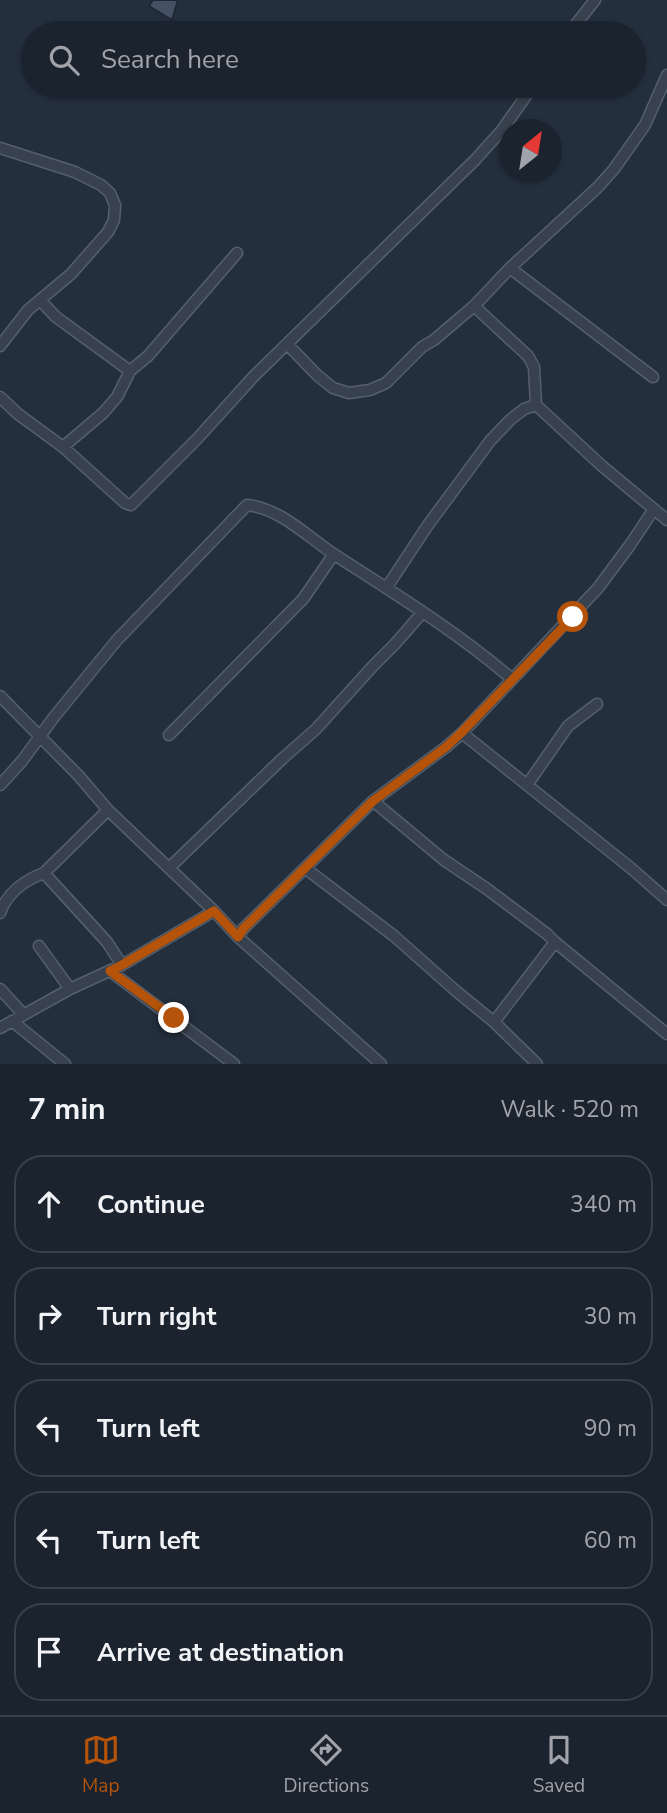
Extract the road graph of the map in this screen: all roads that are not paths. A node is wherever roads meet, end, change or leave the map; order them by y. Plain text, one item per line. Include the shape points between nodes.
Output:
1 (595, 0) edge
2 (578, 21) edge
3 (666, 80) edge
4 (525, 98) edge
5 (0, 148) edge
6 (237, 253) dead end
7 (510, 268) junction
8 (40, 300) junction
9 (474, 306) junction
10 (287, 344) junction
11 (0, 346) edge
12 (130, 371) junction
13 (653, 377) dead end
14 (0, 397) edge
15 (536, 405) junction
16 (63, 447) junction
17 (654, 509) junction
18 (667, 520) edge
19 (334, 554) junction
20 (387, 587) junction
21 (422, 613) junction
22 (512, 679) junction
23 (0, 696) edge
24 (597, 704) dead end
25 (461, 733) junction
26 (169, 735) dead end
27 (40, 738) junction
28 (0, 785) edge
29 (527, 785) junction
30 (373, 801) junction
31 (108, 810) junction
32 (169, 868) junction
33 (305, 868) junction
34 (44, 873) junction
35 (667, 900) edge
36 (214, 911) junction
37 (0, 913) edge
38 (238, 937) junction
39 (555, 942) junction
40 (39, 946) dead end
41 (122, 965) junction
42 (110, 971) junction
43 (0, 989) edge
44 (70, 989) junction
45 (23, 1014) junction
46 (12, 1021) junction
47 (494, 1022) junction
48 (0, 1028) edge
49 (667, 1034) edge
50 (65, 1064) edge
51 (234, 1064) edge
52 (381, 1064) edge
53 (537, 1064) edge

1 - 2 street
3 - 7 street via 645,125 614,169
4 - 10 street via 475,160
5 - 8 street via 75,172 110,192 115,205 108,232 71,274
6 - 12 street
7 - 9 street
7 - 13 street
8 - 11 street
8 - 12 street
9 - 10 street via 386,383 370,390 349,393 333,388
9 - 15 street via 528,356 534,368
10 - 16 street via 131,505
12 - 16 street via 103,413
14 - 16 street
15 - 17 street
15 - 20 street via 510,420 490,441
17 - 18 street
17 - 22 street via 598,589
19 - 20 street
19 - 26 street via 303,599
19 - 27 street via 268,510 247,505 117,640
20 - 21 street
21 - 22 street
21 - 32 street via 316,729
22 - 25 street
23 - 27 street
24 - 29 street via 568,726
25 - 29 street
25 - 30 street
27 - 28 street
27 - 31 street
29 - 35 street
30 - 33 street
30 - 39 street
31 - 32 street
31 - 34 street
32 - 36 street
33 - 38 street
33 - 47 street via 394,936
34 - 37 street via 16,889
34 - 41 street
36 - 38 street
36 - 41 street
38 - 52 street
39 - 47 street
39 - 49 street
40 - 44 street
41 - 42 street
42 - 44 street
42 - 51 street
43 - 45 street
44 - 45 street
45 - 46 street
46 - 48 street
46 - 50 street
47 - 53 street

